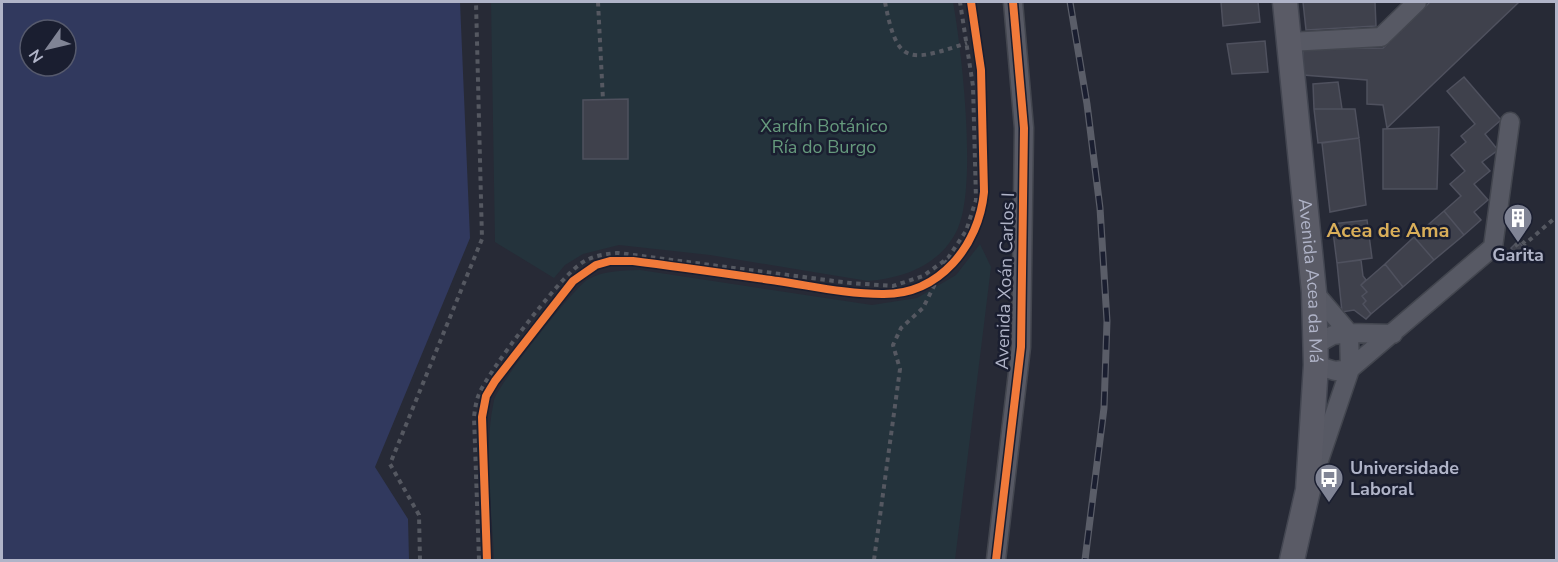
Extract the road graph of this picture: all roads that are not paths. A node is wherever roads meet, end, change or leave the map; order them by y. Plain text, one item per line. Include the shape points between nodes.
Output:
1 (1013, 2) edge
2 (1285, 2) edge
3 (1417, 2) edge
4 (1288, 42) junction
5 (1510, 122) dead end
6 (1314, 292) junction
7 (1349, 333) junction
8 (1393, 334) junction
9 (1316, 355) junction
10 (1350, 369) junction
11 (1308, 490) junction
12 (996, 561) edge
13 (1292, 561) edge

1 - 12 street, Avenida Xoán Carlos I via 1024,128 1021,347
2 - 4 main road, Avenida Acea da Má
3 - 4 street via 1381,37
4 - 6 main road, Avenida Acea da Má
5 - 8 street via 1493,247
6 - 7 street
6 - 9 main road, Avenida Acea da Má
7 - 8 street
7 - 9 street via 1333,335
7 - 10 street
8 - 10 street
9 - 10 street via 1335,371
9 - 11 main road, Avenida Acea da Má
10 - 11 street
11 - 13 main road, Avenida Acea da Má

